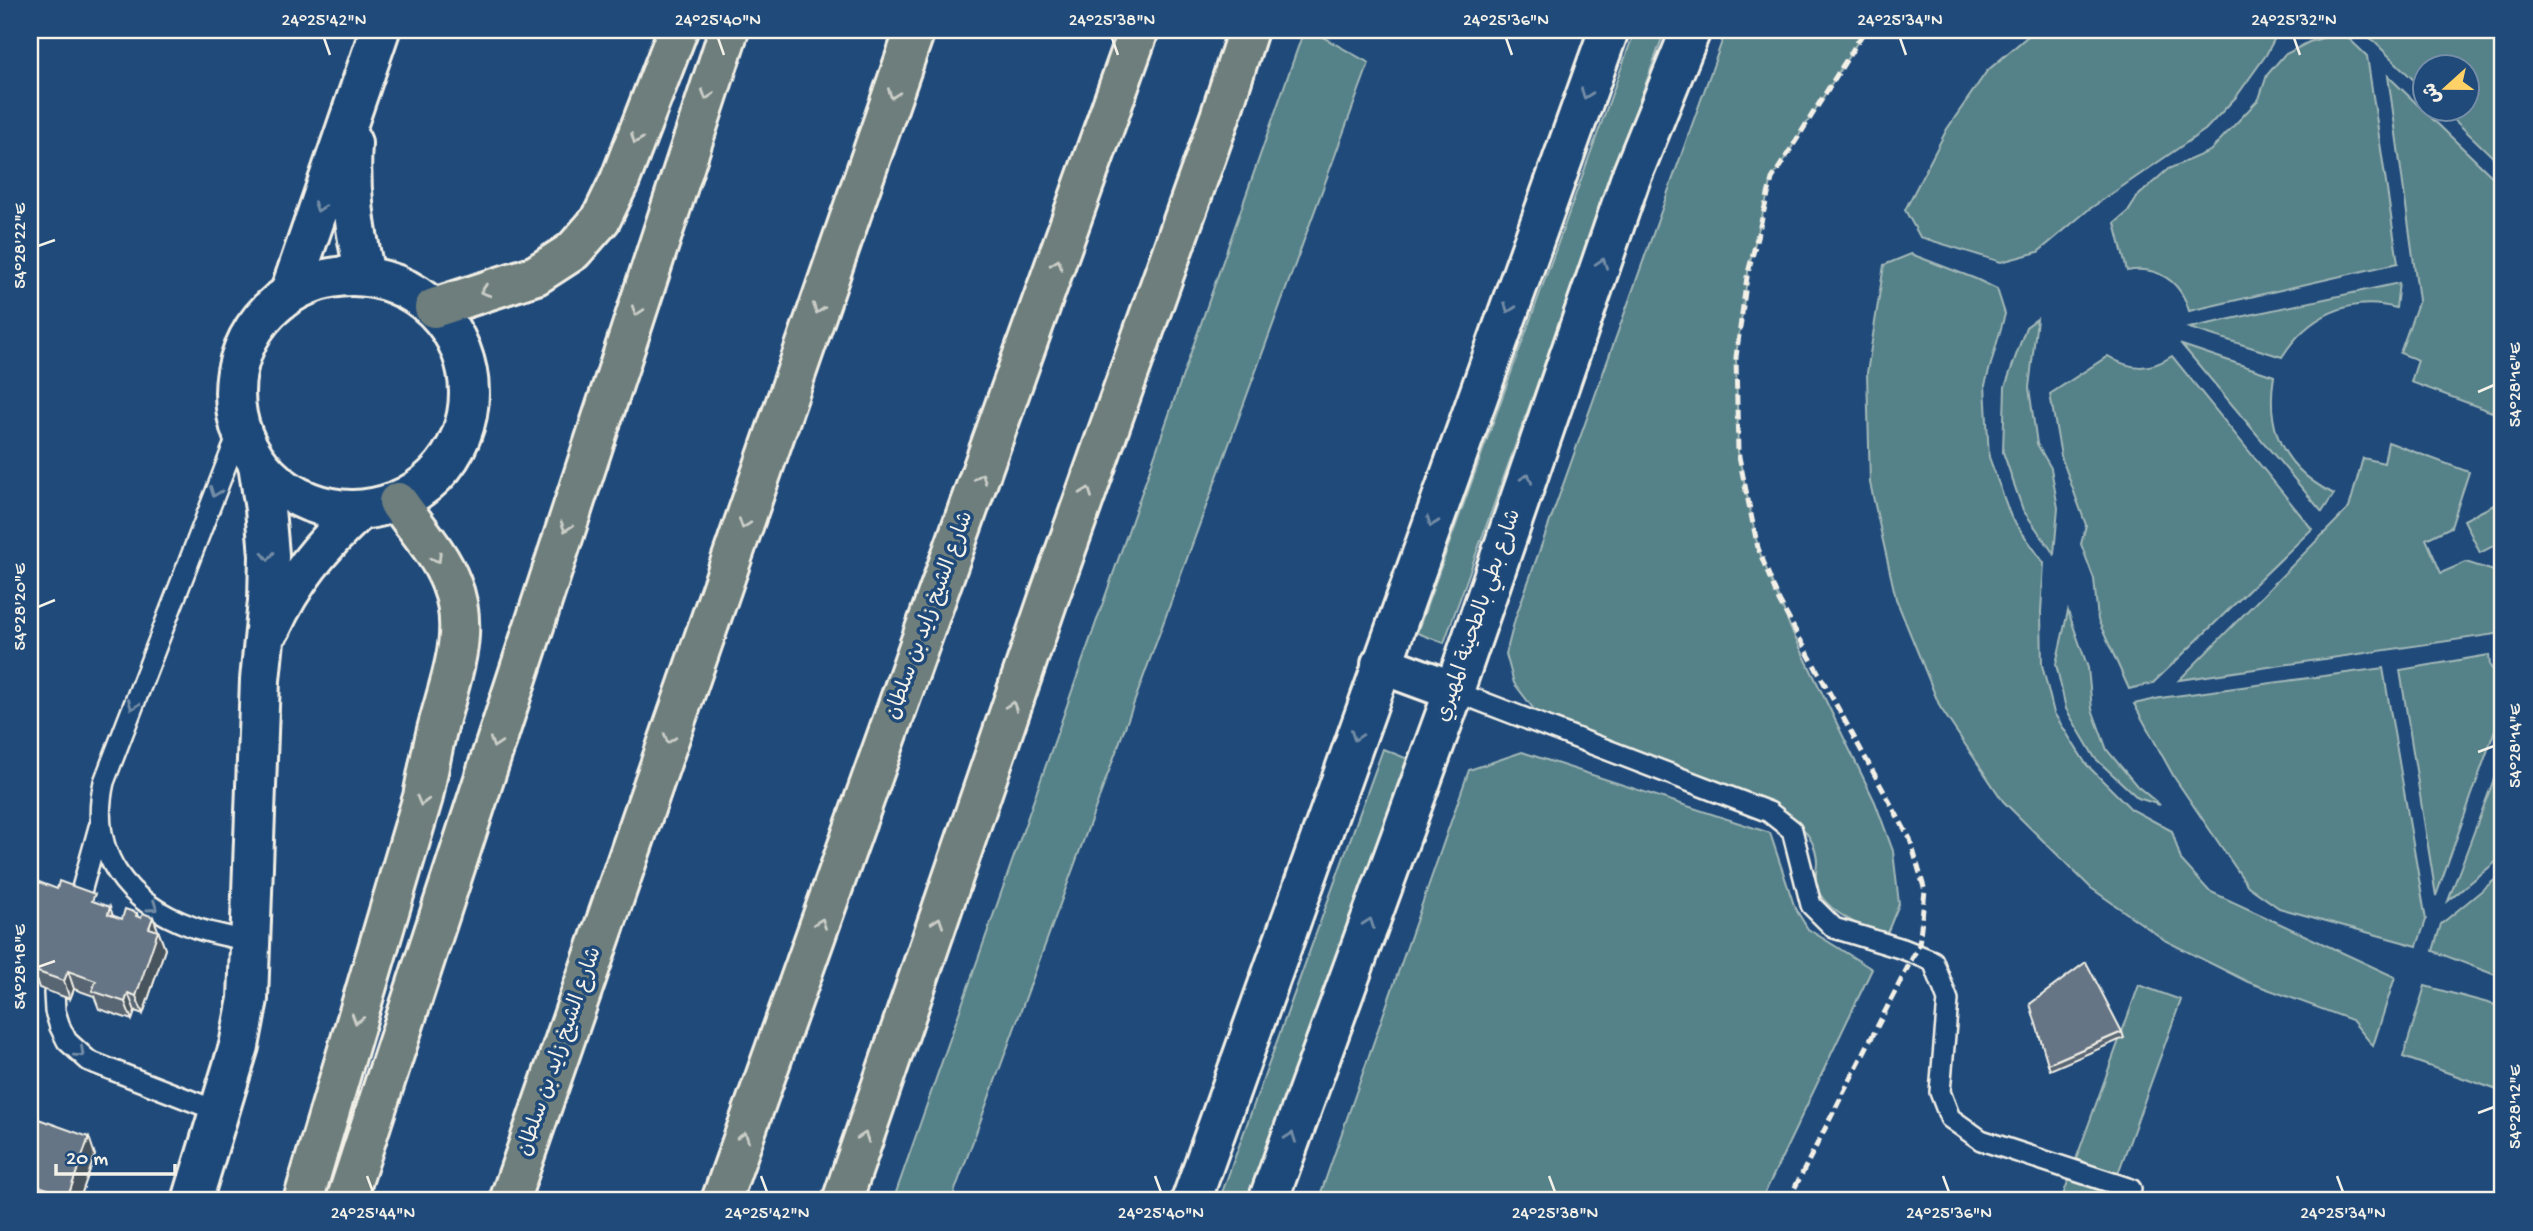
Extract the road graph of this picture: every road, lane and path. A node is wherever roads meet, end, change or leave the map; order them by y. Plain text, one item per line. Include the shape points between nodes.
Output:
1 (380, 30) edge
2 (678, 30) edge
3 (729, 30) edge
4 (915, 30) edge
5 (1139, 30) edge
6 (1248, 30) edge
7 (1271, 30) edge
8 (1609, 30) edge
9 (1690, 30) edge
10 (363, 72) junction
11 (1220, 117) junction
12 (365, 275) junction
13 (290, 292) junction
14 (434, 307) junction
15 (240, 429) junction
16 (258, 464) junction
17 (398, 502) junction
18 (359, 511) junction
19 (263, 646) junction
20 (1381, 664) junction
21 (1454, 691) junction
22 (99, 826) junction
23 (78, 903) edge
24 (251, 941) junction
25 (54, 993) edge
26 (220, 1112) junction
27 (2131, 1189) dead end
28 (192, 1201) edge
29 (303, 1201) edge
30 (346, 1201) edge
31 (509, 1201) edge
32 (720, 1201) edge
33 (842, 1201) edge
34 (1191, 1201) edge
35 (1268, 1201) edge

1 - 10 street
2 -> 14 highway via 601,219 572,251 536,275
3 -> 30 highway
4 -> 31 highway, شارع الشيخ زايد بن سلطان
32 -> 5 highway, شارع الشيخ زايد بن سلطان
6 - 11 highway
7 - 11 highway
8 -> 20 street
21 -> 9 street, شارع بطي بالطحينة المهيري via 1630,180
10 - 12 street via 353,122 350,173 354,225
10 -> 13 street
33 -> 11 highway
12 - 13 street via 326,277
12 - 14 street via 402,285
13 - 15 street via 260,318 242,352 234,390
14 - 17 street via 457,339 469,376 468,415 447,461 430,482
15 - 16 street
15 -> 22 lane via 104,782
16 - 18 street via 286,490 321,507
16 -> 19 street via 268,555
17 - 18 street
17 -> 29 highway via 451,582 460,611 460,642 423,797
18 - 19 street via 328,539 302,572
19 - 24 street
20 - 21 street
20 -> 34 street
21 - 27 lane via 1769,812 1792,830 1811,905 1834,928 1933,961 1948,1000 1940,1092 1950,1118 1981,1140
35 -> 21 street, شارع بطي بالطحينة المهيري
22 - 23 lane
22 -> 24 lane via 113,864 145,901 195,929
24 - 26 street via 246,1011
25 -> 26 lane via 60,1027 89,1061
26 - 28 street

